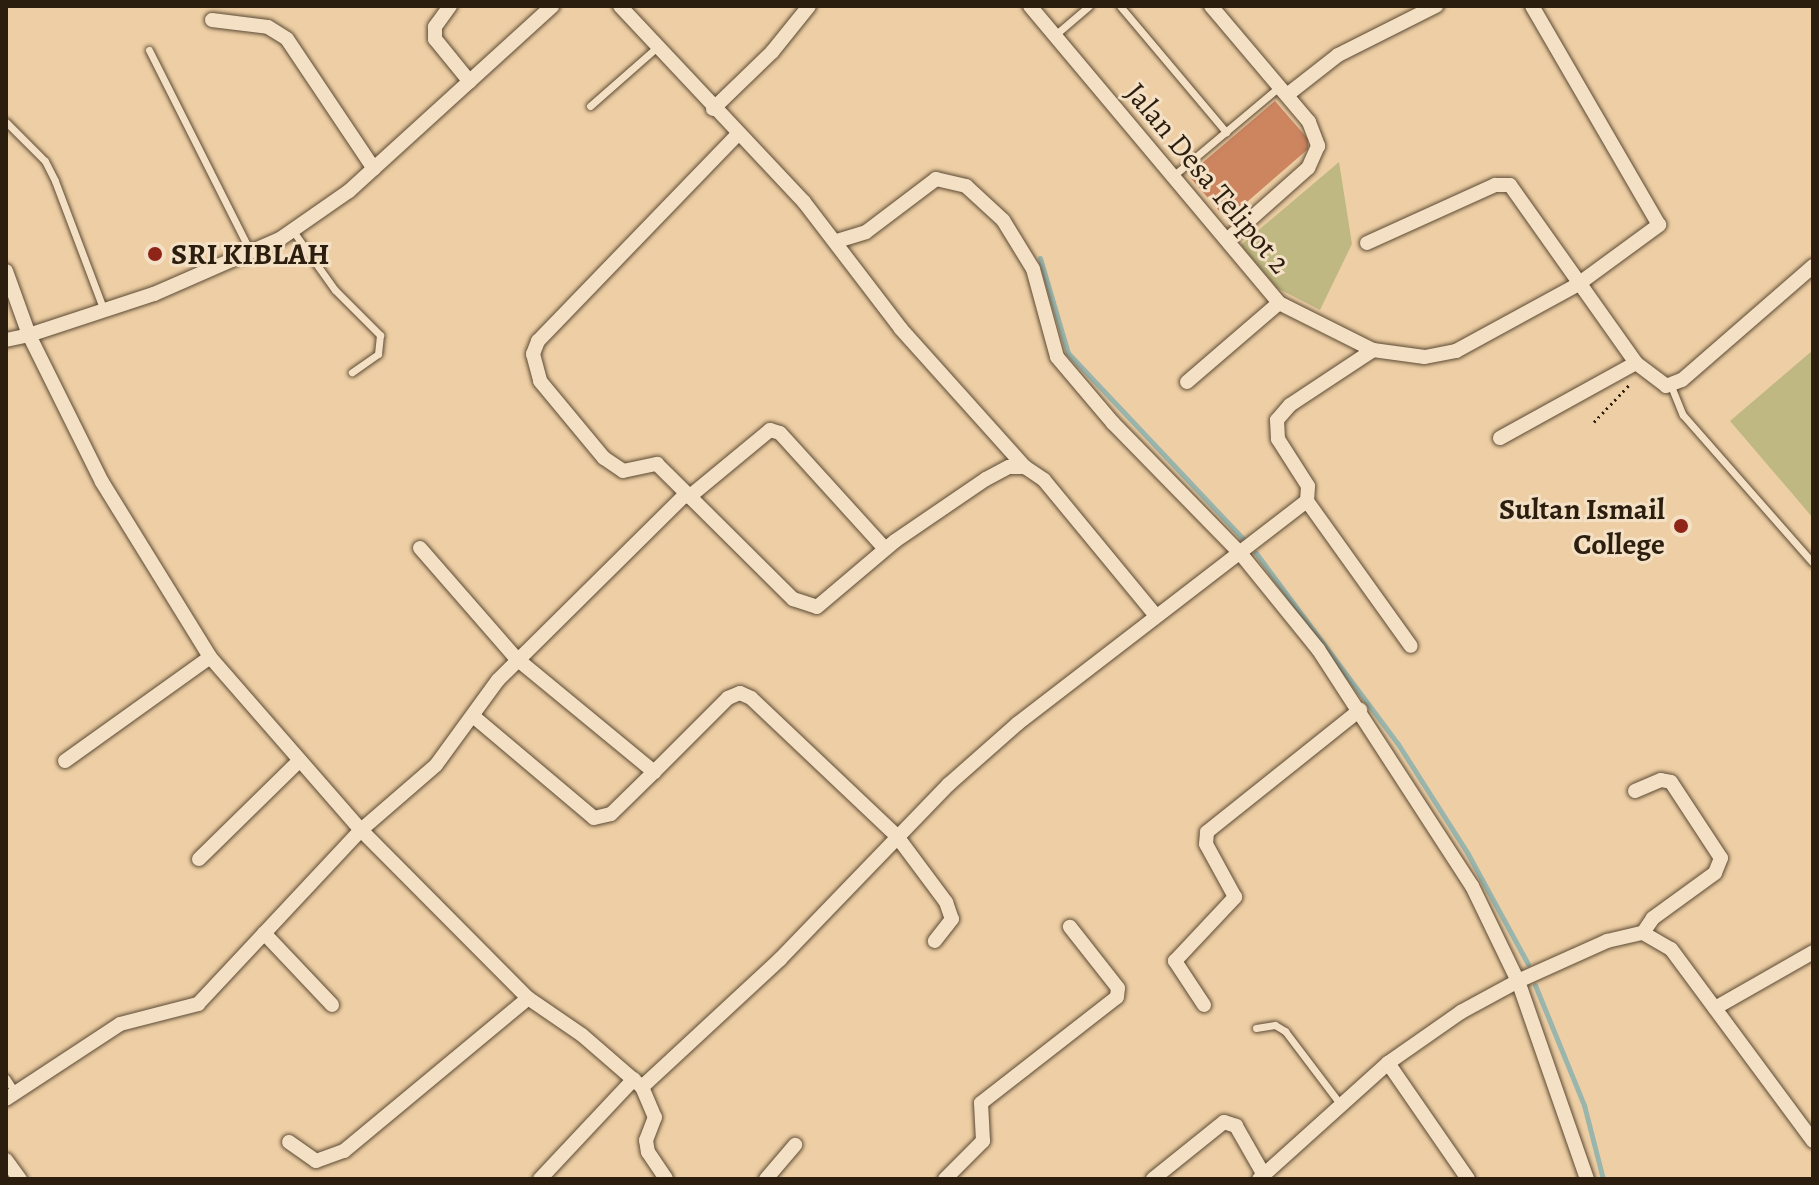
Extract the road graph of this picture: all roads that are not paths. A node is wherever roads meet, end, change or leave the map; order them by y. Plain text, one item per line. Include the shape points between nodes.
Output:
1 (450, 6) edge
2 (552, 6) edge
3 (620, 6) edge
4 (1030, 6) edge
5 (1089, 6) edge
6 (1120, 6) edge
7 (1211, 6) edge
8 (1436, 6) edge
9 (1532, 6) edge
10 (801, 9) edge
11 (212, 20) dead end
12 (1055, 35) junction
13 (656, 48) junction
14 (149, 50) dead end
15 (470, 82) junction
16 (1283, 91) junction
17 (590, 106) dead end
18 (713, 109) junction
19 (6, 122) edge
20 (1226, 132) junction
21 (738, 134) junction
22 (374, 169) junction
23 (1173, 176) junction
24 (293, 231) junction
25 (1227, 240) junction
26 (837, 241) junction
27 (1367, 243) dead end
28 (251, 253) junction
29 (1813, 266) edge
30 (6, 271) edge
31 (1577, 285) junction
32 (1279, 303) junction
33 (104, 311) junction
34 (29, 335) junction
35 (6, 340) edge
36 (1373, 350) junction
37 (1639, 367) junction
38 (352, 372) dead end
39 (1187, 382) dead end
40 (1671, 386) junction
41 (1500, 438) dead end
42 (1025, 467) junction
43 (687, 496) junction
44 (1307, 501) junction
45 (420, 548) dead end
46 (885, 549) junction
47 (1241, 554) junction
48 (1813, 563) edge
49 (1156, 616) junction
50 (1411, 646) dead end
51 (210, 657) junction
52 (517, 659) junction
53 (1360, 710) junction
54 (473, 716) junction
55 (300, 760) junction
56 (65, 761) dead end
57 (654, 772) junction
58 (1635, 791) dead end
59 (361, 830) junction
60 (896, 835) junction
61 (199, 859) dead end
62 (1070, 927) dead end
63 (264, 933) junction
64 (1643, 933) junction
65 (935, 941) dead end
66 (1813, 952) edge
67 (1518, 981) junction
68 (528, 998) junction
69 (332, 1005) dead end
70 (1204, 1005) dead end
71 (1715, 1008) junction
72 (1256, 1028) dead end
73 (1388, 1063) junction
74 (6, 1078) edge
75 (638, 1083) junction
76 (10, 1096) edge
77 (1341, 1105) junction
78 (1813, 1141) edge
79 (289, 1142) dead end
80 (795, 1145) dead end
81 (6, 1160) edge
82 (1266, 1176) edge
83 (20, 1179) edge
84 (540, 1179) edge
85 (666, 1179) edge
86 (766, 1179) edge
87 (945, 1179) edge
88 (1153, 1179) edge
89 (1468, 1179) edge
90 (1587, 1179) edge

1 - 15 street via 435,27 435,39
2 - 15 street
3 - 13 street
4 - 12 street, Jalan Desa Telipot 2
5 - 12 lane
6 - 20 lane
7 - 16 street
8 - 16 street via 1338,55
9 - 31 street, Jalan Desa Telipot 2 via 1659,219 1652,234
10 - 18 street
11 - 22 street via 268,27 287,39
12 - 23 street, Jalan Desa Telipot 2
13 - 17 lane
13 - 18 street
14 - 28 lane
15 - 22 street
16 - 20 lane
16 - 25 street via 1316,134 1315,158
18 - 21 street
19 - 33 lane via 50,171
20 - 23 lane
21 - 26 street
21 - 43 street via 549,326 533,354 540,381 613,468 657,464
22 - 24 street
23 - 25 street, Jalan Desa Telipot 2
24 - 28 street
24 - 38 lane via 335,290 380,335 378,354
25 - 32 street, Jalan Desa Telipot 2
26 - 42 street via 901,329
26 - 47 street via 866,232 936,179 966,186 985,200 1033,269 1057,357 1113,423
27 - 31 street via 1495,185 1510,185
28 - 33 street
29 - 40 street
30 - 34 street
31 - 36 street, Jalan Desa Telipot 2 via 1447,354 1425,357
31 - 37 street
32 - 36 street, Jalan Desa Telipot 2
32 - 39 street
33 - 34 street
34 - 35 street
34 - 51 street via 102,482
36 - 44 street via 1290,405 1277,420 1278,439 1308,486
37 - 40 street via 1660,385
37 - 41 street
40 - 48 lane via 1683,415
42 - 46 street via 1009,467 986,479
42 - 49 street via 1044,480
43 - 46 street via 805,607 827,601
43 - 46 street via 770,430 780,433
43 - 52 street
44 - 47 street
44 - 50 street
45 - 52 street
47 - 49 street
47 - 53 street
49 - 60 street via 1017,724
51 - 55 street
51 - 56 street
52 - 54 street
52 - 57 street
53 - 67 street via 1472,886
53 - 70 street via 1207,832 1208,850 1235,897 1175,961
54 - 57 street via 594,818 611,814
54 - 59 street via 436,765
55 - 59 street
55 - 61 street
57 - 60 street via 728,698 746,694
58 - 64 street via 1661,780 1671,782 1721,858 1715,873 1653,918
59 - 63 street
59 - 68 street
60 - 65 street via 946,902 952,919
60 - 75 street via 790,948
62 - 87 street via 1118,988 1117,997 981,1103 983,1141
63 - 69 street
63 - 76 street via 198,1004 120,1024
64 - 67 street via 1607,941
64 - 71 street via 1671,949
66 - 71 street
67 - 73 street via 1461,1012
67 - 90 street
68 - 75 street
68 - 79 street via 344,1151 316,1161
71 - 78 street
72 - 77 lane via 1275,1025 1285,1031
73 - 77 street
73 - 89 street
74 - 76 lane
75 - 84 street
75 - 85 street via 655,1117 646,1140 648,1152
77 - 82 street
80 - 86 street
81 - 83 street
82 - 88 street via 1236,1126 1224,1122

